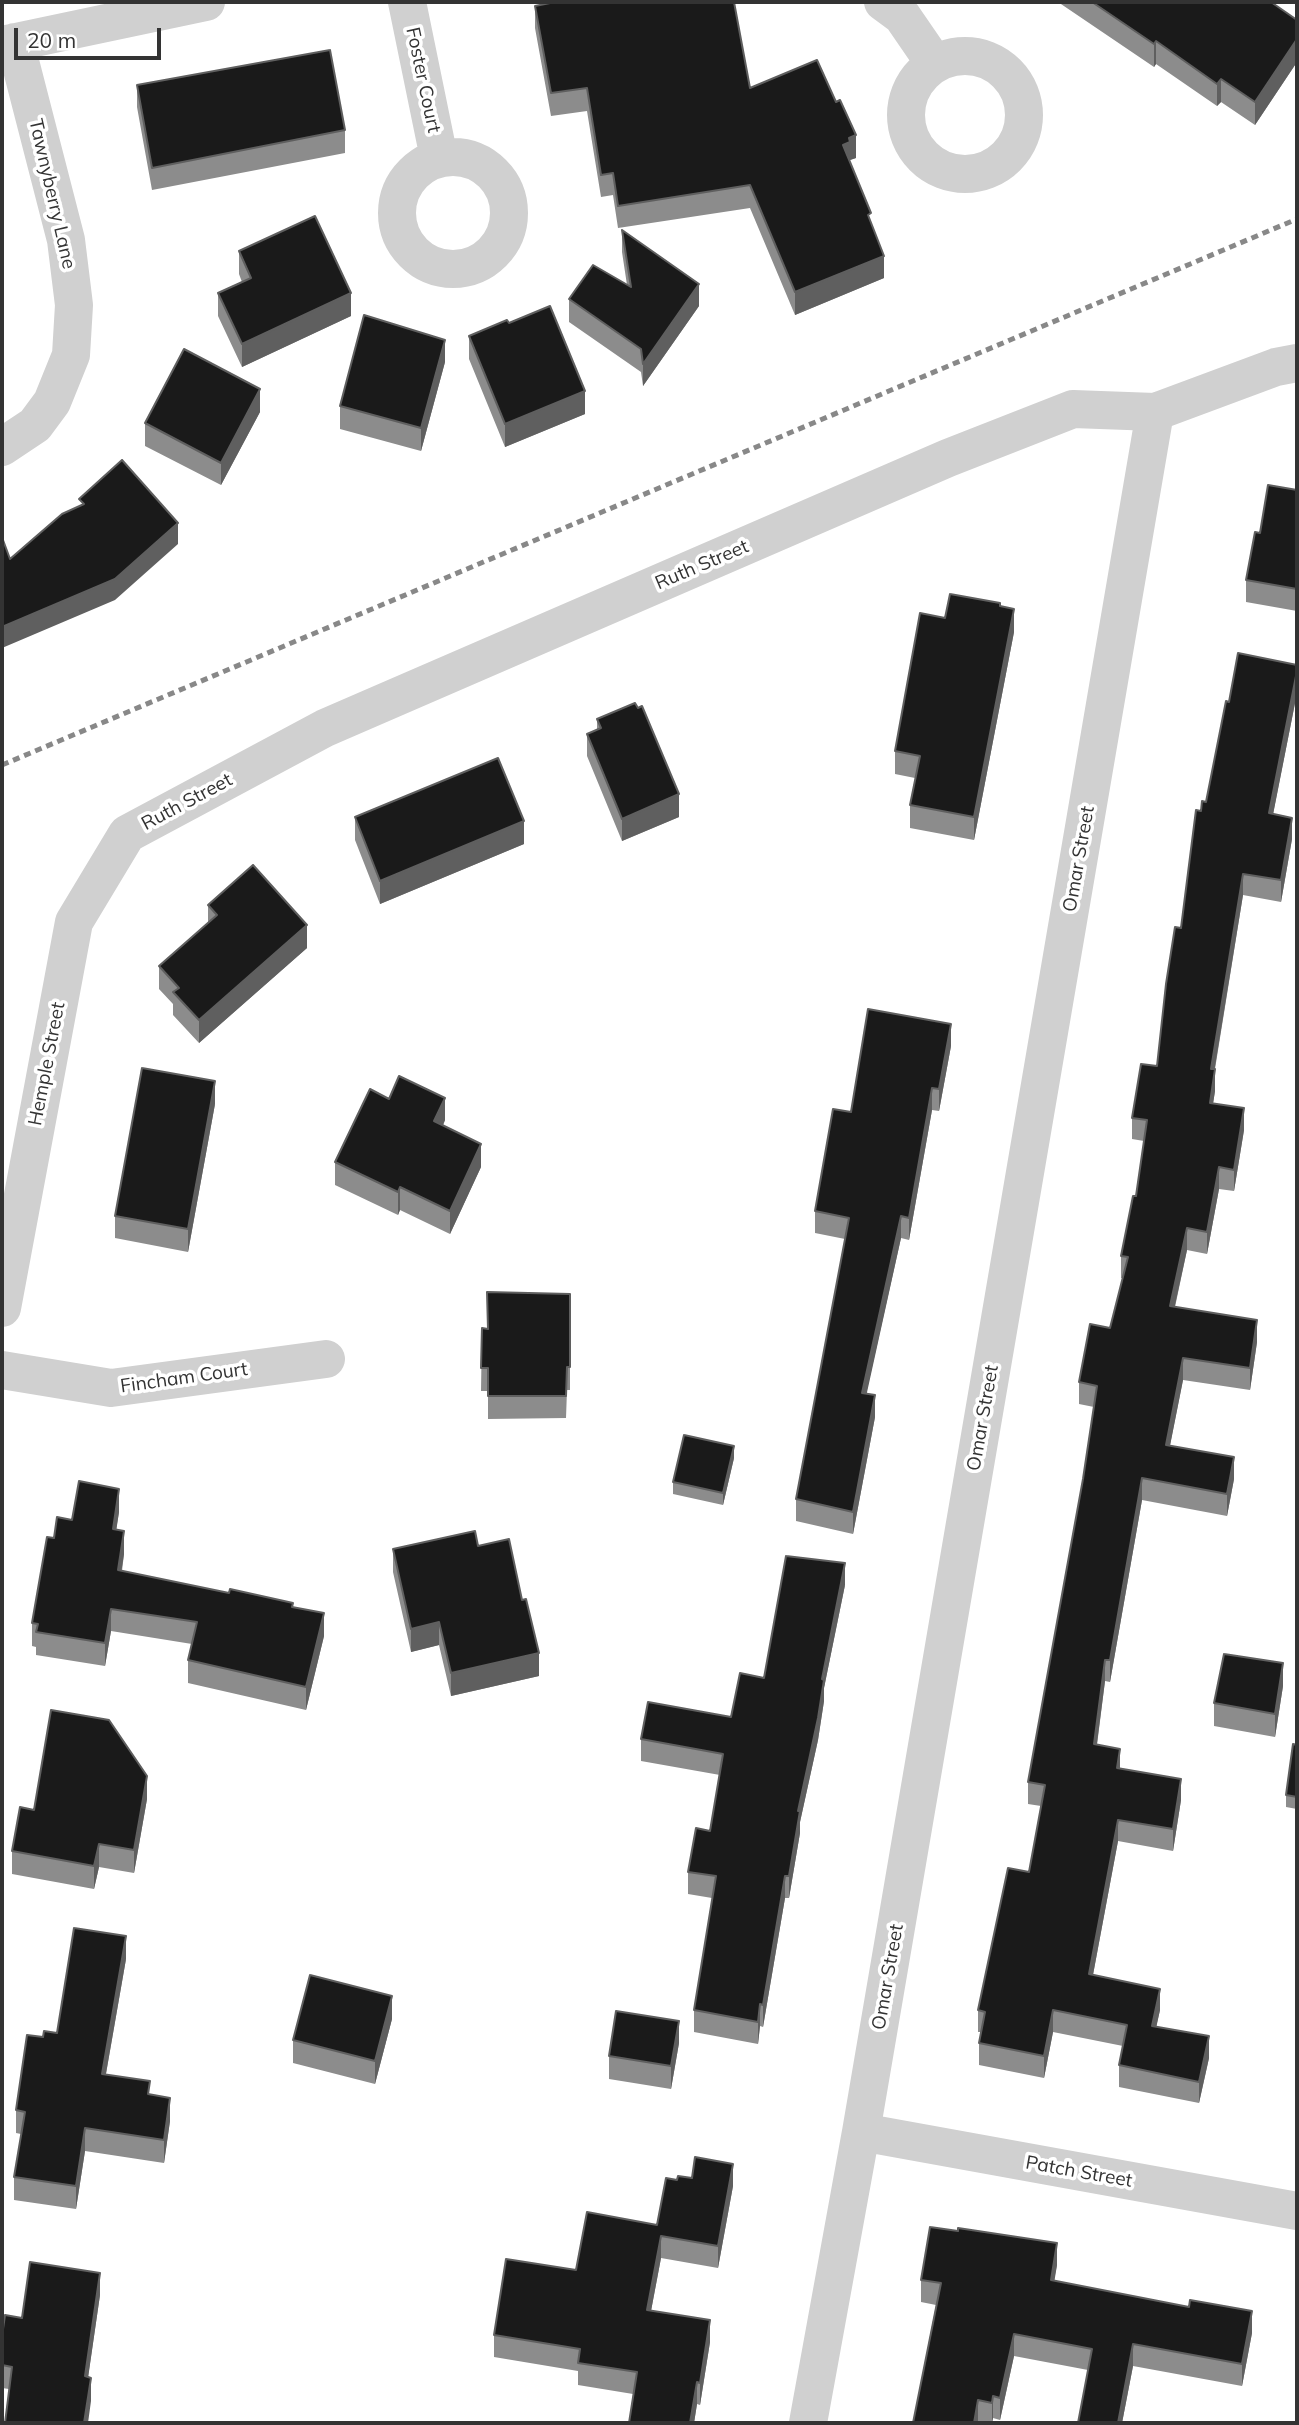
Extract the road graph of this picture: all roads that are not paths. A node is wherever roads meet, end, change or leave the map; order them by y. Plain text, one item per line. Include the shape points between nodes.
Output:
1 (206, 2) edge
2 (407, 2) edge
3 (884, 2) edge
4 (8, 43) edge
5 (935, 64) dead end
6 (439, 158) dead end
7 (1297, 363) edge
8 (1155, 412) junction
9 (2, 447) edge
10 (127, 834) joint
11 (2, 1308) edge
12 (326, 1359) dead end
13 (2, 1370) edge
14 (862, 2132) junction
15 (1297, 2211) edge
16 (808, 2423) edge

1 - 4 street
2 - 6 street, Foster Court
3 - 5 street via 902,16
4 - 9 street, Tawnyberry Lane via 66,240 74,305 71,355 52,402 34,425
7 - 8 street, Ruth Street
8 - 10 street, Ruth Street via 1073,409 948,458 325,728
8 - 14 street, Omar Street
10 - 11 street, Hemple Street via 74,922
12 - 13 street, Fincham Court via 111,1388
14 - 15 street, Patch Street
14 - 16 street, Omar Street

